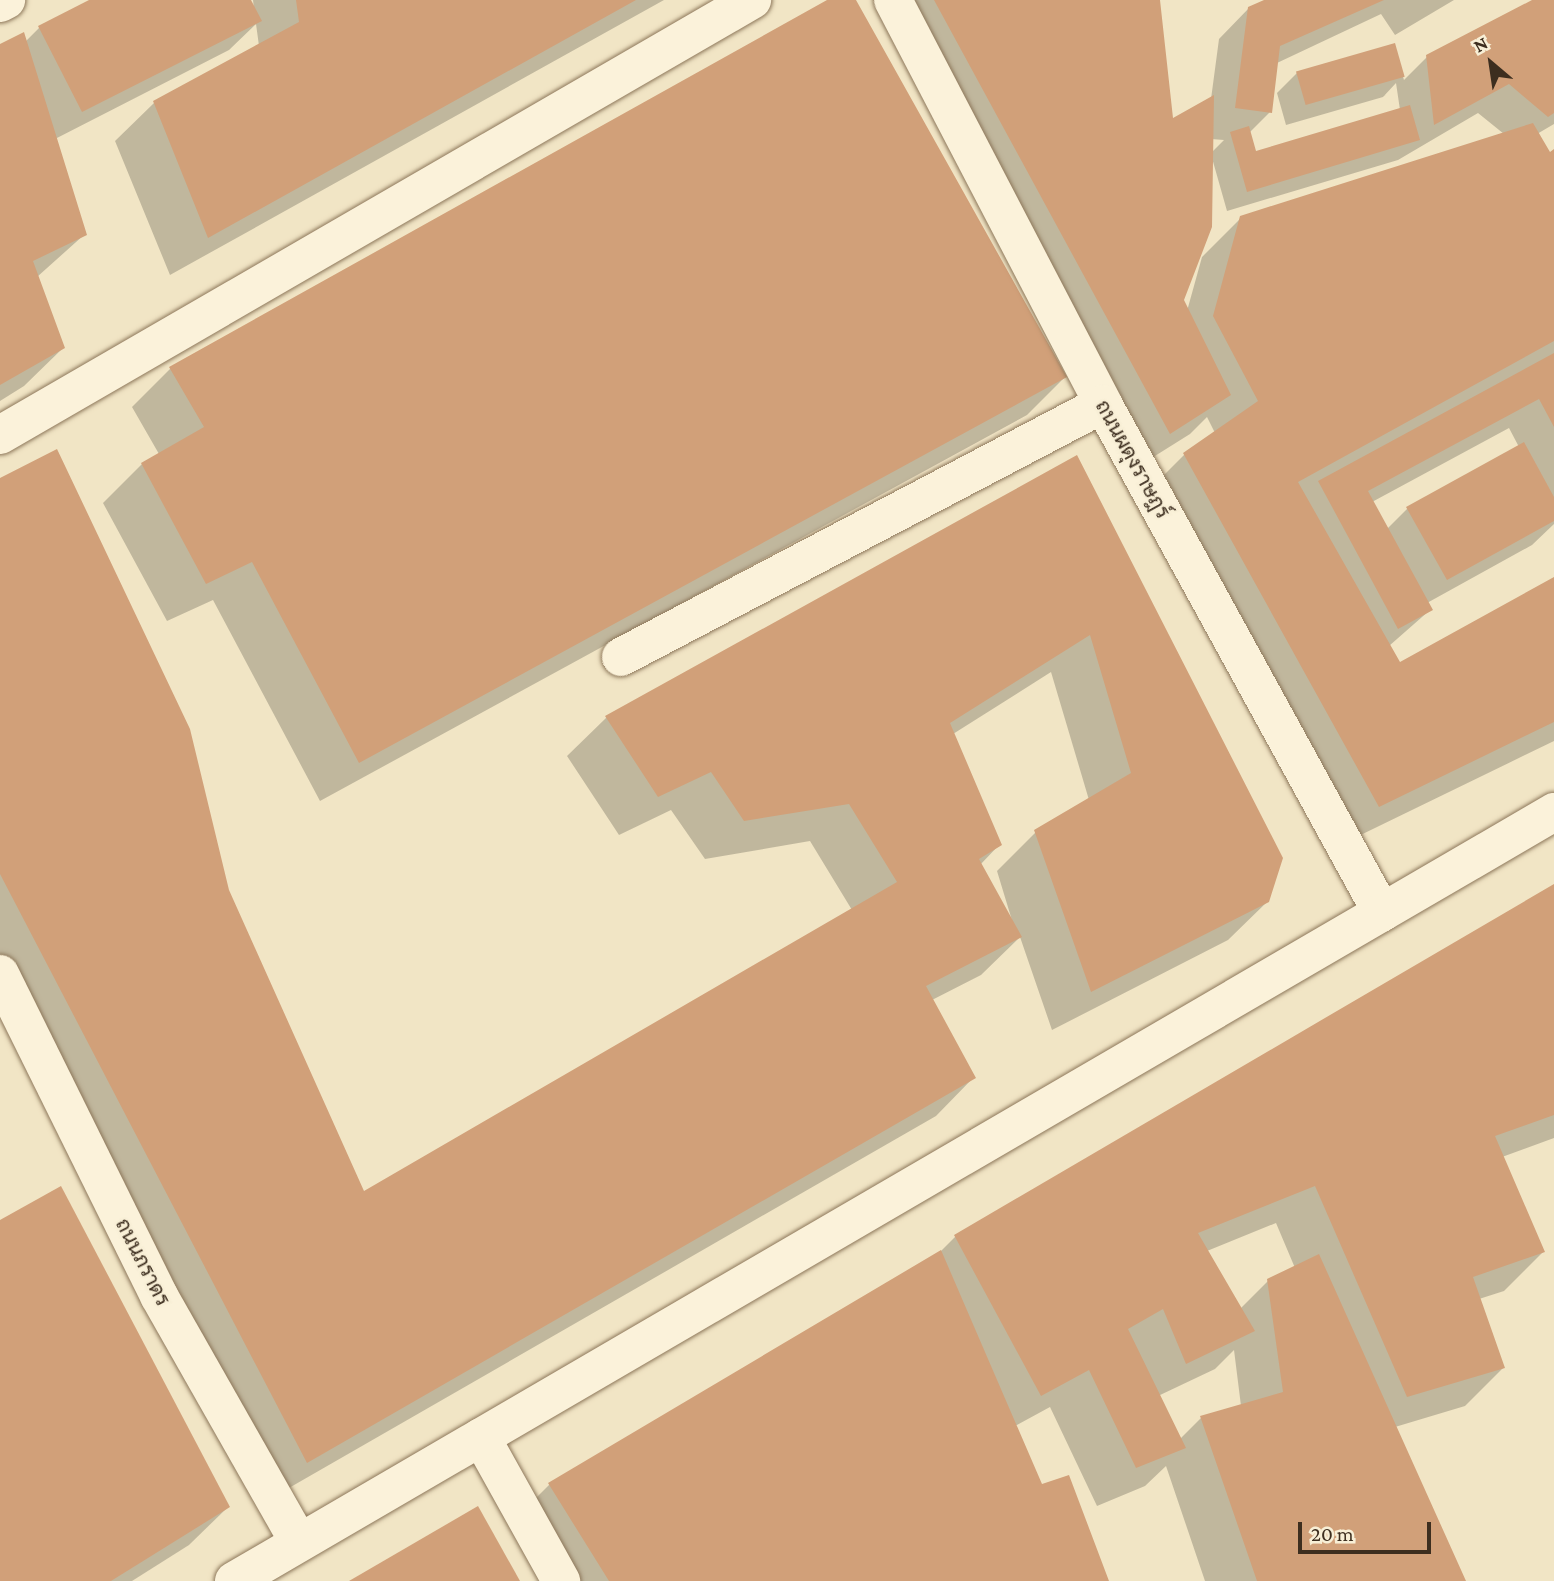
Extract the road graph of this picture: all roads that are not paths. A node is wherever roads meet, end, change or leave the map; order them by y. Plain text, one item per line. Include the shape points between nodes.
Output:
1 (6, 0) edge
2 (752, 0) edge
3 (893, 0) edge
4 (0, 3) edge
5 (1103, 404) junction
6 (0, 435) edge
7 (621, 657) dead end
8 (1554, 812) edge
9 (1382, 913) junction
10 (0, 974) edge
11 (481, 1437) junction
12 (299, 1542) junction
13 (234, 1581) edge
14 (561, 1581) edge

1 - 4 street
2 - 6 street
3 - 5 street, ถนนผดุงราษฎร์
5 - 7 street
5 - 9 street, ถนนผดุงราษฎร์
8 - 9 street
9 - 11 street
10 - 12 street, ถนนภราดร via 159,1296
11 - 12 street
11 - 14 street
12 - 13 street

